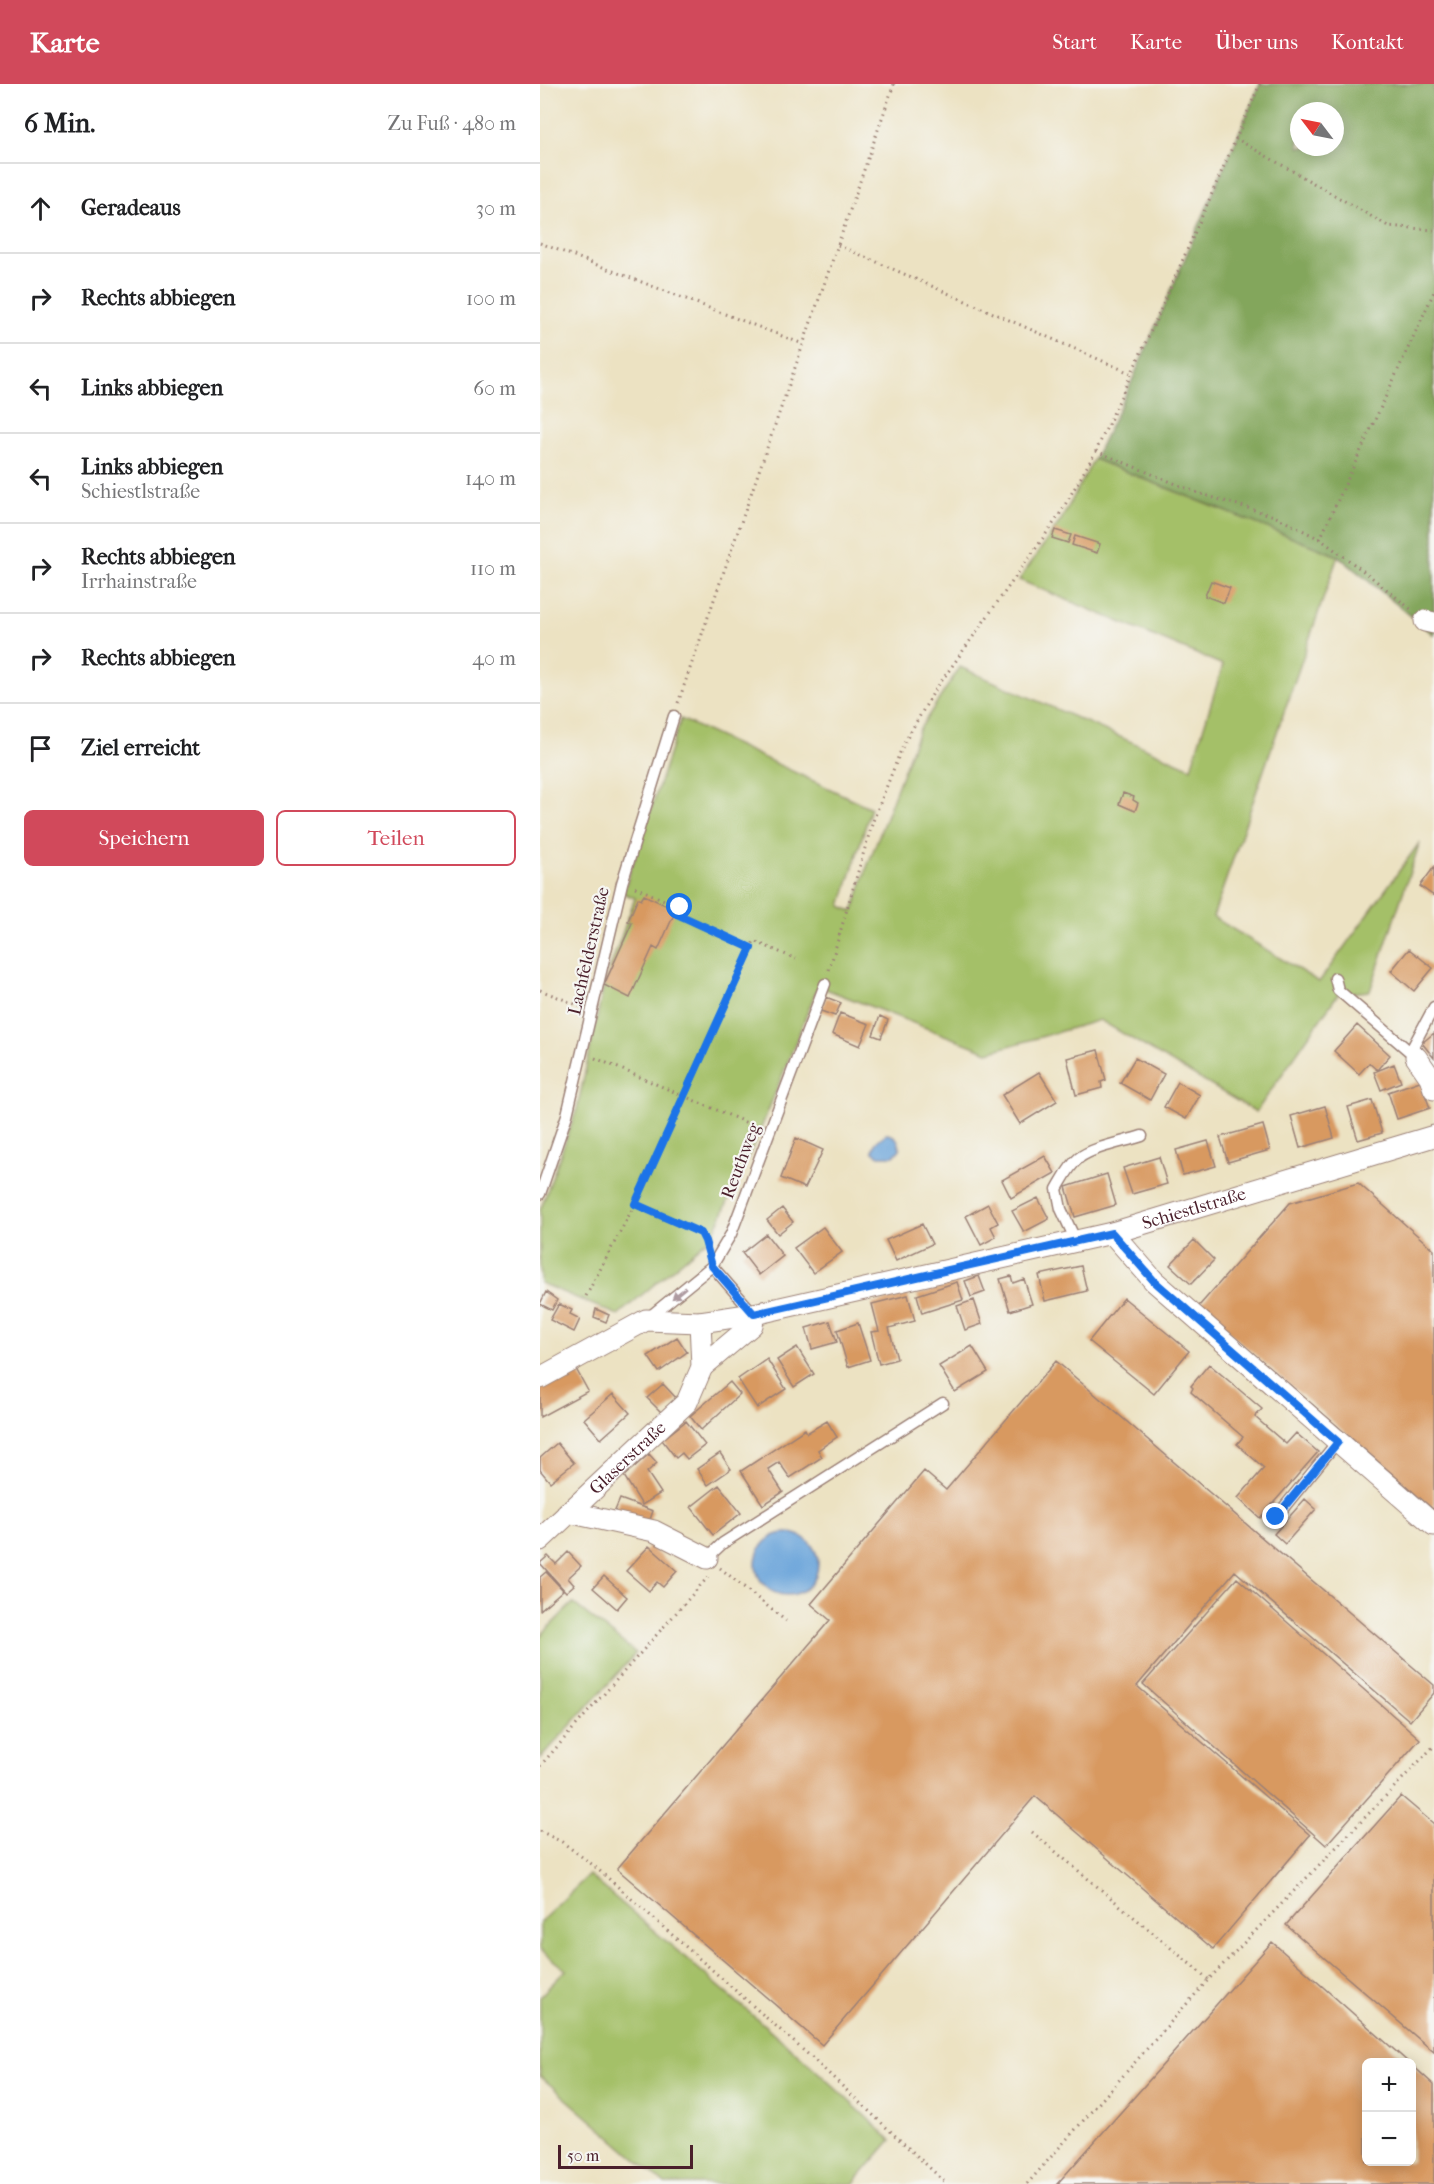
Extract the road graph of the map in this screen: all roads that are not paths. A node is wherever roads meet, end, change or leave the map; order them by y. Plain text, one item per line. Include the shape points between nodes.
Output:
1 (674, 716) road end
2 (1335, 978) dead end
3 (825, 984) road end
4 (1434, 1007) edge
5 (1413, 1055) junction
6 (1434, 1089) edge
7 (1142, 1136) dead end
8 (1434, 1136) edge
9 (540, 1194) edge
10 (1112, 1233) junction
11 (1076, 1241) junction
12 (712, 1266) junction
13 (754, 1314) junction
14 (645, 1320) junction
15 (700, 1322) junction
16 (702, 1367) junction
17 (540, 1378) edge
18 (943, 1403) dead end
19 (1338, 1442) junction
20 (568, 1512) junction
21 (1276, 1517) dead end
22 (1434, 1525) edge
23 (540, 1540) edge
24 (712, 1562) joint

1 - 9 lane, Lachfelderstraße via 623,881 567,1115
2 - 5 lane via 1338,990
3 - 12 lane, Reuthweg via 731,1234
4 - 5 lane
5 - 6 street
7 - 11 lane via 1088,1153 1072,1165 1057,1189 1061,1209
8 - 10 street, Schiestlstraße
10 - 11 street, Schiestlstraße
10 - 19 street via 1154,1281
11 - 13 street, Schiestlstraße
12 - 13 lane
12 -> 14 lane, Reuthweg
13 - 15 street, Schiestlstraße
13 - 16 street, Glaserstraße via 752,1325
14 - 15 street, Schiestlstraße
14 - 17 street
15 - 16 street, Glaserstraße
16 - 20 street, Glaserstraße via 687,1402
18 - 24 lane via 723,1543
19 - 21 lane
19 - 22 street
20 - 23 street, Glaserstraße
20 - 24 street via 654,1530

